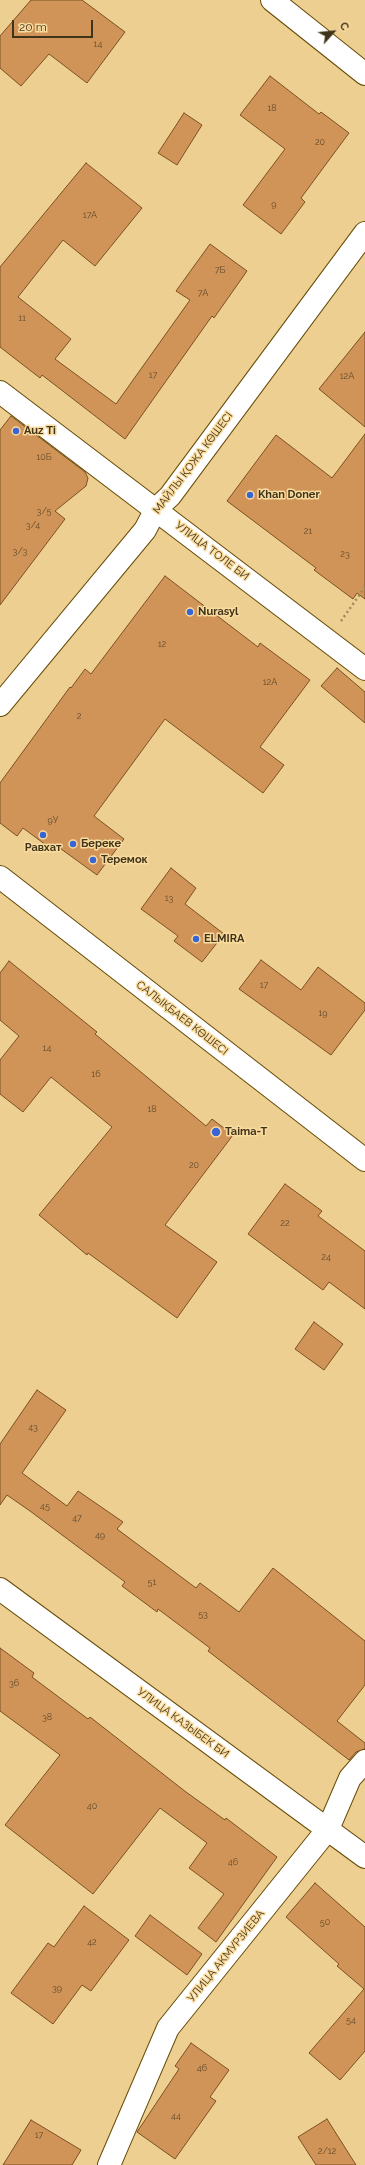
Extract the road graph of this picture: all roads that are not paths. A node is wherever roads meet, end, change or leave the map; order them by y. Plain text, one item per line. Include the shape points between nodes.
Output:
1 (272, 0) edge
2 (365, 74) edge
3 (365, 233) edge
4 (0, 392) edge
5 (156, 509) junction
6 (365, 669) edge
7 (0, 706) edge
8 (0, 877) edge
9 (365, 1160) edge
10 (0, 1589) edge
11 (365, 1761) edge
12 (328, 1829) junction
13 (365, 1857) edge
14 (109, 2165) edge

1 - 2 street
3 - 5 street, МАЙЛЫ ҚОЖА КӨШЕСІ via 170,496
4 - 5 street, УЛИЦА ТОЛЕ БИ
5 - 6 street, УЛИЦА ТОЛЕ БИ
5 - 7 street, МАЙЛЫ ҚОЖА КӨШЕСІ via 146,530
8 - 9 street, САЛЫҚБАЕВ КӨШЕСІ
10 - 12 street, УЛИЦА КАЗЫБЕК БИ
11 - 12 street, УЛИЦА АКМУРЗИЕВА via 350,1778
12 - 13 street, УЛИЦА КАЗЫБЕК БИ
12 - 14 street, УЛИЦА АКМУРЗИЕВА via 168,2028

